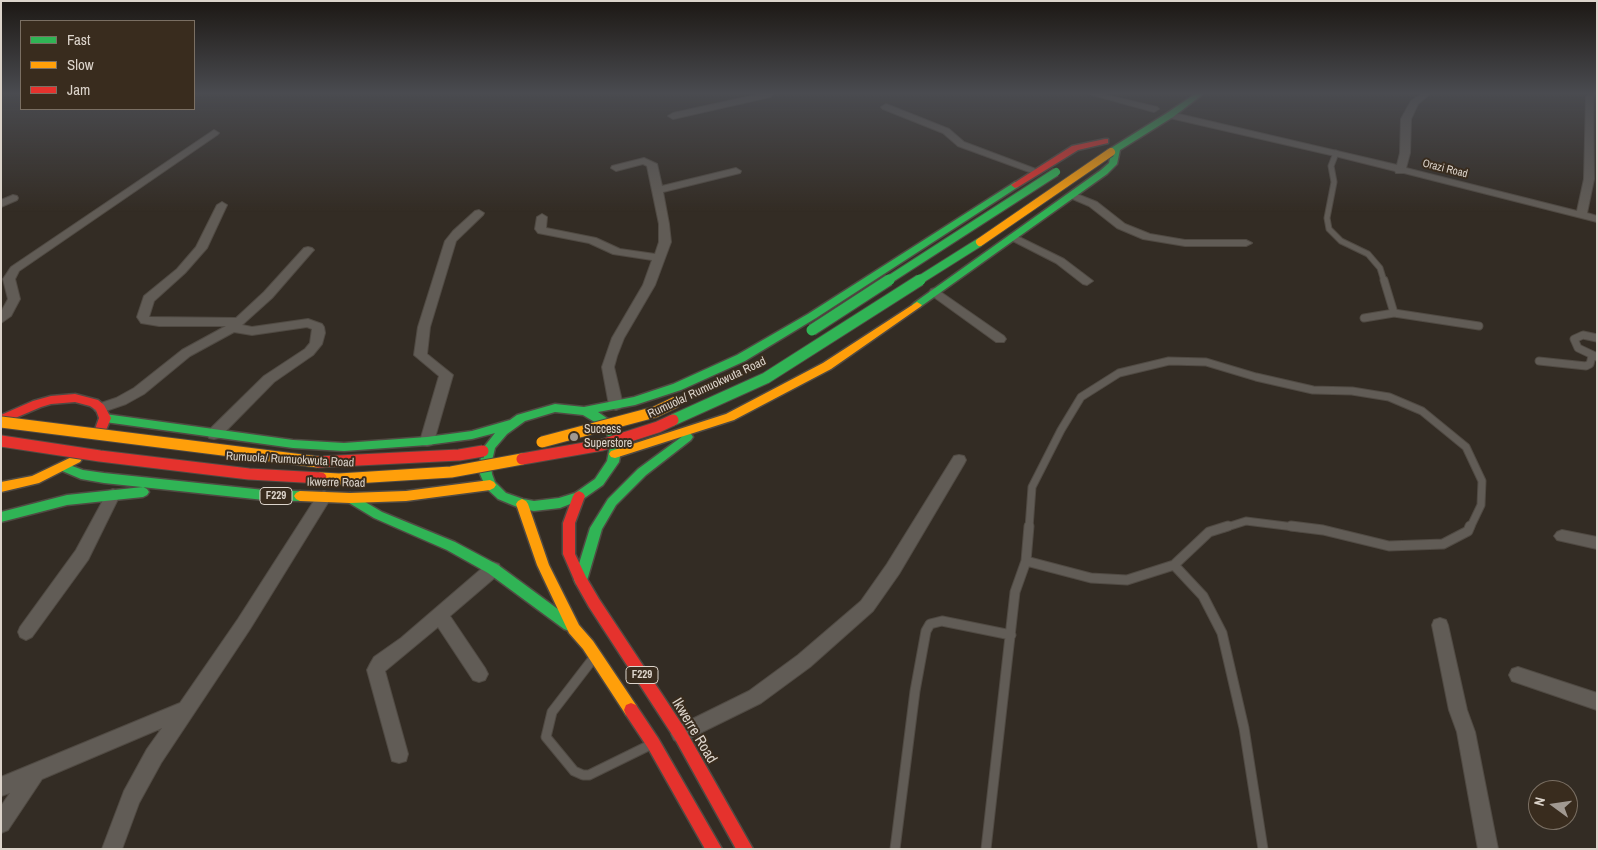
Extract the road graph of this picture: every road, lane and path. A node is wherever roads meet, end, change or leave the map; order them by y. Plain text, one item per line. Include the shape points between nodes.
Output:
1 (214, 134) dead end
2 (949, 134) edge
3 (1141, 134) edge
4 (1252, 134) edge
5 (1406, 134) edge
6 (1589, 134) edge
7 (1114, 151) junction
8 (1336, 153) junction
9 (616, 168) dead end
10 (736, 171) dead end
11 (1036, 171) junction
12 (1400, 171) junction
13 (658, 190) junction
14 (1072, 195) junction
15 (13, 198) dead end
16 (1, 204) edge
17 (222, 206) dead end
18 (479, 213) dead end
19 (542, 216) dead end
20 (1581, 216) junction
21 (1597, 219) edge
22 (1013, 237) junction
23 (1246, 243) dead end
24 (308, 250) dead end
25 (659, 258) junction
26 (1087, 281) dead end
27 (936, 292) junction
28 (1394, 313) junction
29 (1364, 318) dead end
30 (1, 319) edge
31 (210, 322) junction
32 (236, 325) junction
33 (1479, 326) dead end
34 (802, 336) dead end
35 (1597, 338) edge
36 (1000, 339) dead end
37 (186, 353) junction
38 (1594, 357) edge
39 (1539, 360) dead end
40 (688, 397) dead end
41 (616, 405) junction
42 (1, 406) edge
43 (23, 409) junction
44 (584, 411) junction
45 (103, 413) junction
46 (1, 421) edge
47 (511, 424) junction
48 (700, 427) junction
49 (214, 434) junction
50 (1, 440) edge
51 (427, 441) junction
52 (532, 443) dead end
53 (505, 448) dead end
54 (615, 454) junction
55 (959, 460) dead end
56 (64, 467) junction
57 (490, 485) junction
58 (1, 487) edge
59 (195, 488) junction
60 (113, 495) junction
61 (579, 496) junction
62 (324, 498) junction
63 (350, 498) junction
64 (522, 504) junction
65 (1, 517) edge
66 (1562, 536) dead end
67 (1597, 543) edge
68 (1026, 561) junction
69 (1174, 565) junction
70 (493, 569) junction
71 (581, 580) junction
72 (440, 616) junction
73 (1440, 625) dead end
74 (574, 629) junction
75 (26, 632) dead end
76 (1011, 635) junction
77 (595, 656) junction
78 (480, 674) dead end
79 (1518, 675) dead end
80 (1597, 702) edge
81 (184, 710) junction
82 (680, 734) junction
83 (653, 743) junction
84 (399, 754) dead end
85 (34, 774) junction
86 (1, 787) edge
87 (1, 823) edge
88 (112, 849) edge
89 (714, 849) edge
90 (745, 849) edge
91 (895, 849) edge
92 (986, 849) edge
93 (1263, 849) edge
94 (1488, 849) edge

1 - 30 street via 15,269 9,279 14,299
2 - 11 street via 961,144
3 - 7 main road, Rumuola/ Rumuokwuta Road
4 - 8 street, Orazi Road
5 - 12 street
6 - 20 street via 1588,179
7 - 14 main road via 1113,164
7 - 50 main road, Rumuola/ Rumuokwuta Road, bridge via 967,251 766,378 658,428 602,445 451,472 339,479 249,474
8 - 12 street, Orazi Road
8 - 28 lane via 1331,166 1334,182 1327,218 1329,229 1341,241 1375,261
9 - 13 street via 650,162
10 - 13 street
11 - 34 main road, bridge via 1075,148 1106,140
11 - 41 main road via 812,316 741,358 677,387
12 - 20 street, Orazi Road
13 - 25 street via 665,242
14 - 22 main road
14 - 23 street via 1093,204 1121,226 1147,237 1185,243
15 - 16 street
17 - 31 street via 201,248 181,271 148,298 143,317 159,322
18 - 51 street via 451,240 424,327 420,355 446,375
19 - 25 street via 542,231 592,240 622,253
20 - 21 street, Orazi Road
22 - 26 street via 1060,261
22 - 27 main road
24 - 32 street
25 - 41 street via 649,286 611,356 608,368
27 - 36 street
27 - 48 main road via 827,366 730,417
28 - 29 lane
28 - 33 lane
31 - 32 street
31 - 37 street
32 - 37 street
32 - 49 street via 252,331 308,323 318,327 319,334 309,352 269,379
35 - 38 lane via 1583,335 1574,339 1578,348
37 - 45 street via 139,391
38 - 39 lane via 1586,366
40 - 52 main road, Rumuola/ Rumuokwuta Road, bridge via 655,412
41 - 44 main road
42 - 43 main road
43 - 45 main road via 50,400 76,398 94,404
43 - 46 main road
44 - 47 main road via 564,408 543,410
44 - 54 main road via 600,418 612,431
45 - 49 main road
45 - 56 main road via 96,440
46 - 53 main road, Rumuola/ Rumuokwuta Road, bridge via 324,462 459,455
47 - 51 main road via 472,436
47 - 57 main road via 495,439 486,456
48 - 54 main road
48 - 71 main road via 642,472 612,502 596,528
49 - 51 main road via 293,444 344,446
54 - 61 main road via 599,482
55 - 82 street via 893,569 866,606 842,630 755,697
56 - 58 main road via 35,480
56 - 59 main road, Ikwerre Road / F229 via 104,478
57 - 63 main road, Ikwerre Road / F229 via 406,496
57 - 64 main road via 502,496
59 - 60 main road
59 - 62 main road, Ikwerre Road / F229 via 264,496
60 - 65 main road via 68,500
60 - 75 street via 82,555
61 - 64 main road via 547,505
61 - 71 main road, Ikwerre Road / F229 via 569,523 569,539 570,554
62 - 63 main road, Ikwerre Road / F229
62 - 81 street via 244,624
63 - 70 main road via 378,515 451,546
64 - 74 main road, F229 via 543,565
66 - 67 street
68 - 69 lane via 1091,578 1127,580
68 - 69 lane via 1032,487 1081,398 1119,373 1169,361 1206,362 1313,390 1352,391 1389,397 1422,410 1466,447 1482,481 1481,504 1468,531 1443,544 1390,546 1323,530 1246,521 1209,532
68 - 76 lane via 1015,592
69 - 93 lane via 1203,596 1222,633 1244,728
70 - 72 street
70 - 74 main road
71 - 82 main road, Ikwerre Road / F229
72 - 78 street
72 - 84 street via 380,663 376,670
73 - 94 street via 1458,710 1466,732
74 - 77 main road, F229
76 - 91 lane via 942,621 930,624 926,631
76 - 92 lane
77 - 83 main road, F229
77 - 83 lane via 552,712 546,737 574,771 583,775
79 - 80 street
81 - 85 street
81 - 88 street via 131,798
82 - 90 main road, Ikwerre Road / F229
83 - 89 main road, F229
85 - 86 street
85 - 87 street

